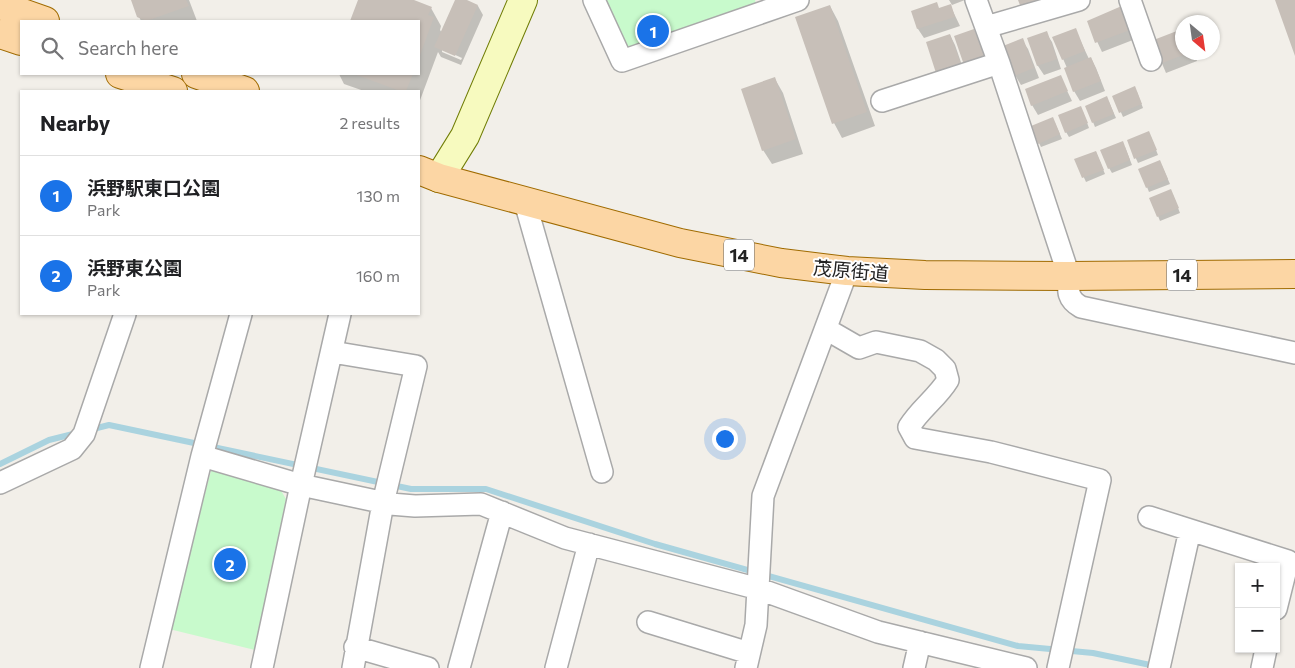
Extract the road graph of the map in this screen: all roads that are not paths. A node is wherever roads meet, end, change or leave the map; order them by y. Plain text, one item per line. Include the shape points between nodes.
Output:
1 (503, 0) edge
2 (523, 0) edge
3 (594, 0) edge
4 (798, 0) edge
5 (976, 0) edge
6 (1079, 0) edge
7 (1130, 0) edge
8 (0, 5) edge
9 (764, 6) edge
10 (42, 20) edge
11 (986, 28) junction
12 (0, 34) edge
13 (20, 41) edge
14 (1151, 60) dead end
15 (999, 63) junction
16 (123, 75) edge
17 (198, 80) edge
18 (170, 90) edge
19 (241, 90) edge
20 (882, 101) dead end
21 (429, 174) edge
22 (525, 202) junction
23 (847, 271) junction
24 (1295, 274) edge
25 (1068, 276) junction
26 (124, 315) edge
27 (241, 315) edge
28 (340, 315) edge
29 (826, 328) junction
30 (332, 352) junction
31 (1295, 352) edge
32 (202, 456) junction
33 (602, 472) dead end
34 (0, 483) edge
35 (301, 485) junction
36 (383, 503) junction
37 (502, 512) junction
38 (1149, 517) dead end
39 (1190, 530) junction
40 (589, 544) junction
41 (759, 589) junction
42 (1276, 608) edge
43 (648, 622) dead end
44 (920, 642) junction
45 (1265, 653) edge
46 (354, 658) edge
47 (747, 661) edge
48 (151, 668) edge
49 (262, 668) edge
50 (428, 668) edge
51 (459, 668) edge
52 (556, 668) edge
53 (914, 668) edge
54 (1026, 668) edge
55 (1058, 668) edge
56 (1159, 668) edge
57 (1262, 668) edge

1 - 21 street
2 - 21 street via 465,136
3 - 9 street via 622,61
4 - 9 street
5 - 11 street
6 - 11 street
7 - 14 street
8 - 10 main road
11 - 15 street
12 - 13 main road
15 - 20 street
15 - 25 street
16 - 18 main road
17 - 19 main road
21 - 22 main road, 茂原街道 / 14
22 - 23 main road, 茂原街道 / 14 via 700,248
22 - 33 street
23 - 25 main road, 茂原街道 / 14
23 - 29 street
24 - 25 main road, 茂原街道 / 14
25 - 31 street via 1068,293 1073,303 1081,307
26 - 34 street via 84,434 72,449
27 - 32 street
28 - 30 street
29 - 41 street via 762,496
29 - 55 street via 859,348 876,342 920,351 945,369 948,380 941,392 909,428 915,438 991,452 1100,480
30 - 35 street
30 - 36 street via 416,366
32 - 35 street
32 - 48 street
35 - 36 street
35 - 49 street
36 - 37 street via 415,506 481,504
36 - 46 street
37 - 40 street via 565,538
37 - 51 street
38 - 39 street
39 - 42 street via 1288,561
39 - 56 street
40 - 41 street
40 - 52 street
41 - 44 street via 878,632
41 - 47 street via 756,625
43 - 47 street
44 - 53 street
44 - 54 street
45 - 57 street
46 - 50 street

